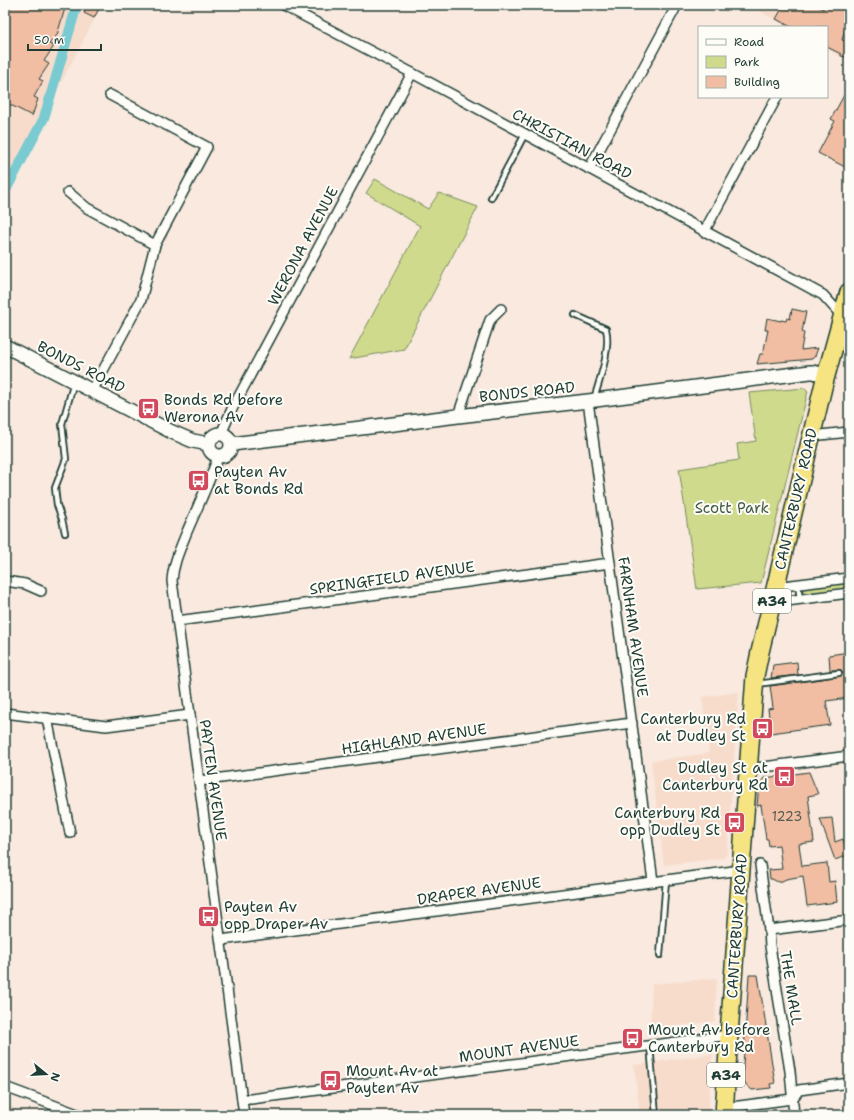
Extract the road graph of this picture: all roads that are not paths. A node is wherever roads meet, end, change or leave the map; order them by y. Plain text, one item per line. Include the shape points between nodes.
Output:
1 (283, 5) edge
2 (677, 5) edge
3 (412, 73) junction
4 (110, 95) dead end
5 (776, 98) edge
6 (525, 134) junction
7 (589, 169) junction
8 (68, 192) dead end
9 (491, 198) dead end
10 (704, 232) junction
11 (155, 245) junction
12 (849, 292) edge
13 (501, 309) dead end
14 (575, 315) dead end
15 (842, 316) junction
16 (5, 346) edge
17 (826, 375) junction
18 (74, 381) junction
19 (92, 391) junction
20 (591, 401) junction
21 (458, 416) junction
22 (849, 432) edge
23 (221, 434) junction
24 (811, 436) junction
25 (209, 444) junction
26 (232, 444) junction
27 (218, 456) junction
28 (65, 533) dead end
29 (610, 563) junction
30 (849, 578) edge
31 (5, 581) edge
32 (798, 584) junction
33 (775, 586) junction
34 (41, 591) dead end
35 (849, 593) edge
36 (800, 600) junction
37 (771, 603) junction
38 (178, 621) junction
39 (839, 673) dead end
40 (755, 684) junction
41 (5, 713) edge
42 (190, 715) junction
43 (47, 718) junction
44 (632, 724) junction
45 (849, 756) edge
46 (748, 770) junction
47 (199, 781) junction
48 (70, 833) dead end
49 (760, 865) dead end
50 (741, 870) junction
51 (666, 880) junction
52 (653, 881) junction
53 (849, 920) edge
54 (769, 930) junction
55 (221, 940) junction
56 (660, 955) dead end
57 (729, 1035) junction
58 (650, 1045) junction
59 (849, 1083) edge
60 (5, 1087) edge
61 (242, 1099) junction
62 (792, 1099) junction
63 (724, 1112) edge
64 (80, 1115) edge
65 (244, 1115) edge
66 (656, 1115) edge
67 (794, 1115) edge

1 - 3 street, CHRISTIAN ROAD
2 - 7 street
3 - 6 street, CHRISTIAN ROAD
3 - 23 street, WERONA AVENUE
4 - 11 street via 207,147
5 - 10 street
6 - 7 street, CHRISTIAN ROAD
6 - 9 lane
7 - 10 street, CHRISTIAN ROAD
8 - 11 street via 87,208
10 - 15 street, CHRISTIAN ROAD via 823,295
11 - 19 street via 141,300
12 - 15 highway, CANTERBURY ROAD / A34
13 - 21 street via 490,320
14 - 20 lane via 606,329 605,362
15 - 17 highway, CANTERBURY ROAD / A34
16 - 18 main road, BONDS ROAD
17 - 20 main road, BONDS ROAD via 810,372
17 - 24 highway, CANTERBURY ROAD / A34
18 - 19 main road, BONDS ROAD
18 - 28 lane via 62,424 66,459 55,488
19 - 25 main road, BONDS ROAD via 172,432 193,441
20 - 21 main road, BONDS ROAD
20 - 29 street, FARNHAM AVENUE
21 - 26 main road, BONDS ROAD
22 - 24 street
23 - 25 main road via 214,436
23 - 26 main road via 230,438
24 - 33 highway, CANTERBURY ROAD / A34
25 - 27 main road via 210,451
26 - 27 main road via 228,454
27 - 38 street, PAYTEN AVENUE via 174,564 172,581
29 - 38 street, SPRINGFIELD AVENUE
29 - 44 street, FARNHAM AVENUE
30 - 32 street
31 - 34 street via 24,584
32 - 33 street
32 - 36 lane
33 - 37 highway, CANTERBURY ROAD / A34
35 - 36 street
36 - 37 street
37 - 40 highway, CANTERBURY ROAD / A34
38 - 42 street, PAYTEN AVENUE
39 - 40 lane
40 - 46 highway, CANTERBURY ROAD / A34
41 - 43 street
42 - 43 street via 106,726
42 - 47 street, PAYTEN AVENUE
43 - 48 street
44 - 47 street, HIGHLAND AVENUE
44 - 52 street, FARNHAM AVENUE
45 - 46 street
46 - 50 highway, CANTERBURY ROAD / A34
47 - 55 street, PAYTEN AVENUE
49 - 54 street, THE MALL
50 - 51 street, DRAPER AVENUE
50 - 57 highway, CANTERBURY ROAD / A34
51 - 52 street, DRAPER AVENUE
51 - 56 lane
52 - 55 street, DRAPER AVENUE
53 - 54 street
54 - 62 street, THE MALL
55 - 61 street, PAYTEN AVENUE
57 - 58 street, MOUNT AVENUE
57 - 63 highway, CANTERBURY ROAD / A34
58 - 61 street, MOUNT AVENUE
58 - 66 lane
59 - 62 street via 799,1090
60 - 64 street
61 - 65 street, PAYTEN AVENUE
62 - 63 street
62 - 67 street, THE MALL

